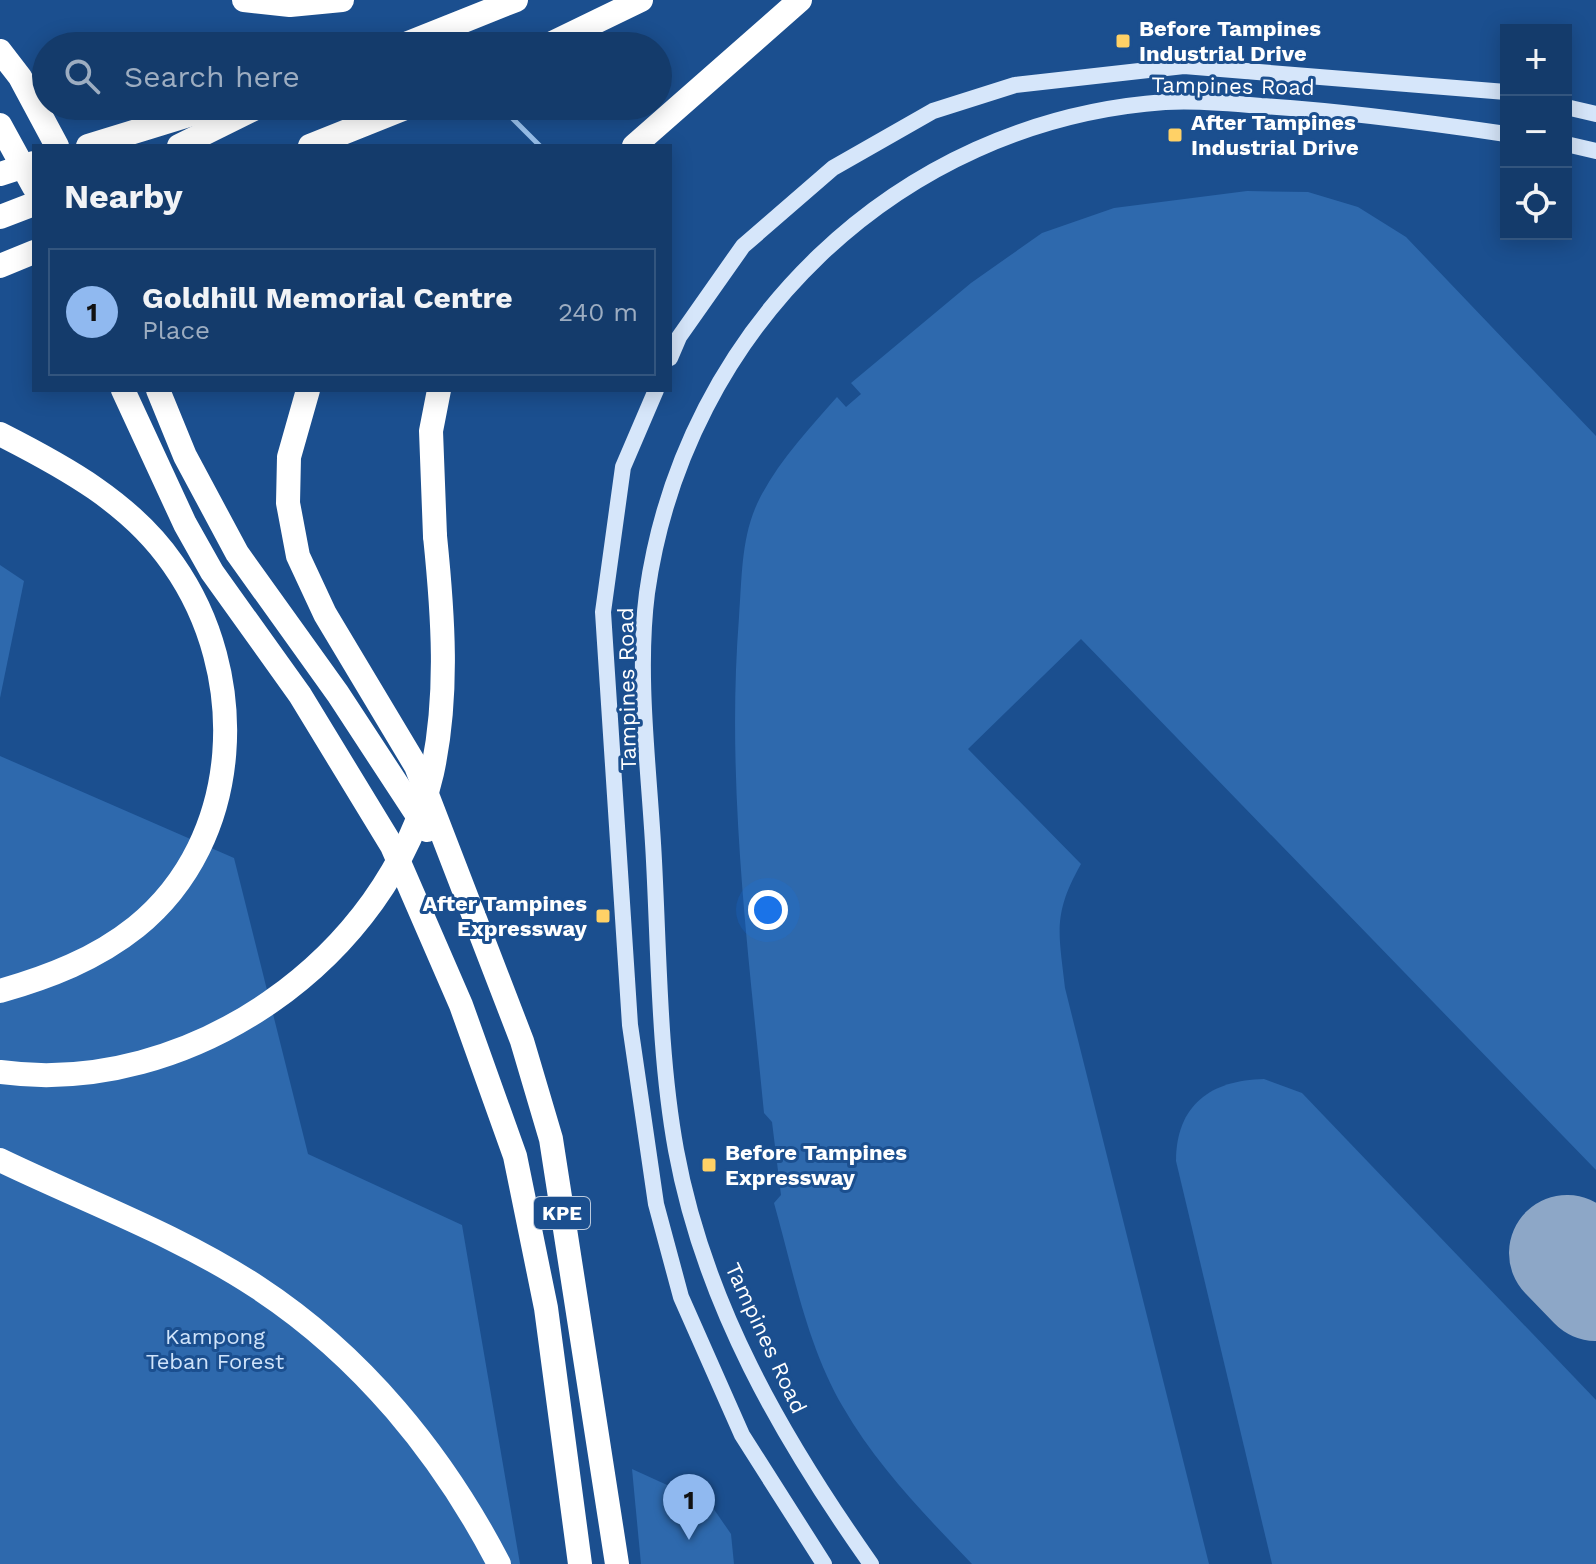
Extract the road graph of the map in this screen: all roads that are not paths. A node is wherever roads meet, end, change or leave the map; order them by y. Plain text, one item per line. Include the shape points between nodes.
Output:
1 (244, 0) edge
2 (342, 0) edge
3 (516, 0) edge
4 (641, 0) edge
5 (800, 0) edge
6 (436, 32) edge
7 (575, 32) edge
8 (0, 51) edge
9 (1500, 92) edge
10 (32, 99) edge
11 (680, 102) junction
12 (672, 108) edge
13 (1572, 108) edge
14 (672, 110) edge
15 (1596, 114) edge
16 (43, 120) edge
17 (172, 120) edge
18 (232, 120) edge
19 (375, 120) edge
20 (656, 120) edge
21 (661, 120) edge
22 (0, 125) edge
23 (1500, 133) edge
24 (56, 144) edge
25 (94, 144) edge
26 (183, 144) edge
27 (315, 144) edge
28 (625, 144) edge
29 (636, 144) edge
30 (1572, 145) edge
31 (1596, 151) edge
32 (32, 164) edge
33 (0, 174) edge
34 (32, 183) edge
35 (32, 205) edge
36 (0, 217) edge
37 (32, 253) edge
38 (0, 266) edge
39 (672, 353) edge
40 (124, 392) edge
41 (159, 392) edge
42 (307, 392) edge
43 (439, 392) edge
44 (655, 392) edge
45 (0, 434) edge
46 (456, 875) junction
47 (0, 991) edge
48 (0, 1072) edge
49 (0, 1160) edge
50 (499, 1564) edge
51 (580, 1564) edge
52 (617, 1564) edge
53 (824, 1564) edge
54 (871, 1564) edge

1 - 2 highway via 290,5
3 - 6 highway
4 - 7 highway
5 - 11 highway
8 - 10 highway
9 - 39 main road, Tampines Road via 1184,66 1015,85 933,111 833,168 743,246
11 - 12 highway
11 - 14 highway
13 - 15 main road
16 - 24 highway
17 - 25 highway
18 - 26 highway
19 - 27 highway
20 - 28 highway
21 - 29 highway
22 - 34 highway, bridge
23 - 54 main road, Tampines Road via 1316,109 1167,102 1020,129 946,163 855,222 776,299 719,381 672,485 647,595 645,679 661,1003 676,1149 718,1297 756,1380 797,1455
30 - 31 main road
32 - 33 highway
35 - 36 highway
37 - 38 highway
40 - 51 highway, KPE via 212,572 326,737 392,846 461,1005 515,1156 546,1308
41 - 46 highway via 214,514
42 - 46 highway via 289,457 288,503 298,556 325,614 416,766
43 - 48 highway, bridge via 431,431 443,613 439,735 417,822 391,875 359,922 311,971 261,1010 209,1037 111,1068 64,1074
44 - 53 main road, Tampines Road via 623,467 603,612 630,1025 656,1204 681,1297 742,1435
45 - 47 highway via 101,492 173,563 207,626 224,691 225,721 218,796 206,832 173,888 137,926 84,962
46 - 52 highway, KPE via 522,1041 551,1139
49 - 50 highway via 194,1251 257,1287 314,1329 363,1373 430,1450

